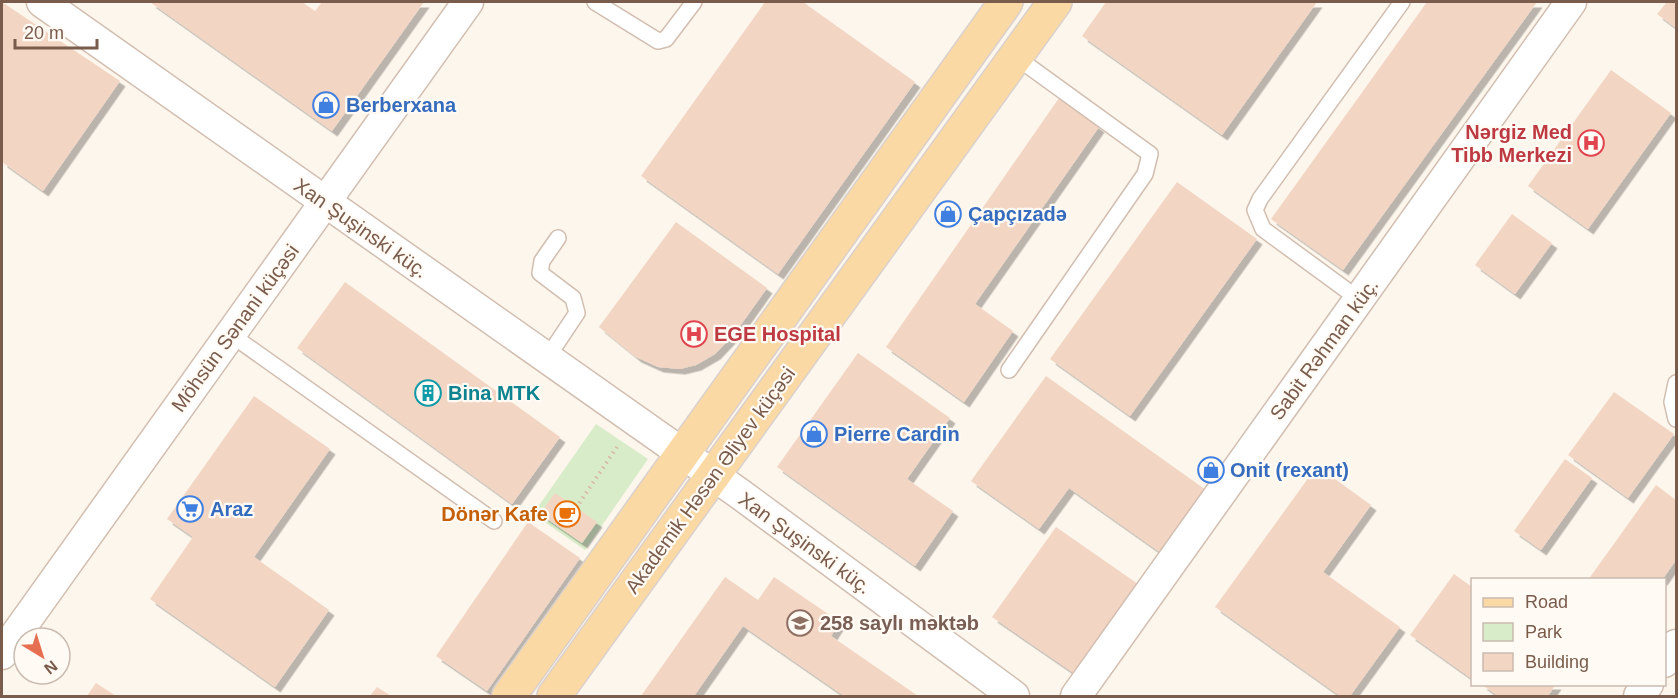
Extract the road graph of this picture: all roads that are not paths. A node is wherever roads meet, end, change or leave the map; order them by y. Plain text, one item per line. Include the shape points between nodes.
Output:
1 (42, 2) edge
2 (468, 2) edge
3 (595, 2) edge
4 (694, 2) edge
5 (1006, 2) edge
6 (1055, 2) edge
7 (1402, 2) edge
8 (1571, 2) edge
9 (1016, 57) junction
10 (324, 203) junction
11 (558, 238) dead end
12 (1360, 300) junction
13 (231, 334) junction
14 (547, 358) junction
15 (1009, 370) dead end
16 (1677, 383) edge
17 (1677, 419) edge
18 (682, 453) junction
19 (712, 475) junction
20 (494, 521) dead end
21 (1677, 645) edge
22 (2, 654) edge
23 (1666, 661) edge
24 (509, 696) edge
25 (554, 696) edge
26 (1014, 696) edge
27 (1076, 696) edge

1 - 10 street, Xan Şuşinski küç.
2 - 10 street, Möhsün Sənani küçəsi
3 - 4 lane via 658,41 666,39
5 - 18 main road, Akademik Həsən Əliyev küçəsi
6 - 9 main road, Akademik Həsən Əliyev küçəsi
7 - 12 lane via 1255,210 1263,229
8 - 12 street, Sabit Rəhman küç.
9 - 15 lane via 1150,154 1145,174
9 - 19 main road, Akademik Həsən Əliyev küçəsi
10 - 13 street, Möhsün Sənani küçəsi
10 - 14 street, Xan Şuşinski küç.
11 - 14 lane via 542,261 540,273 573,298 577,313
12 - 27 street, Sabit Rəhman küç.
13 - 20 lane
13 - 22 street, Möhsün Sənani küçəsi
14 - 18 street, Xan Şuşinski küç.
16 - 17 lane via 1672,402
18 - 19 street, Xan Şuşinski küç.
18 - 24 main road, Akademik Həsən Əliyev küçəsi
19 - 25 main road, Akademik Həsən Əliyev küçəsi
19 - 26 street, Xan Şuşinski küç.
21 - 23 street

